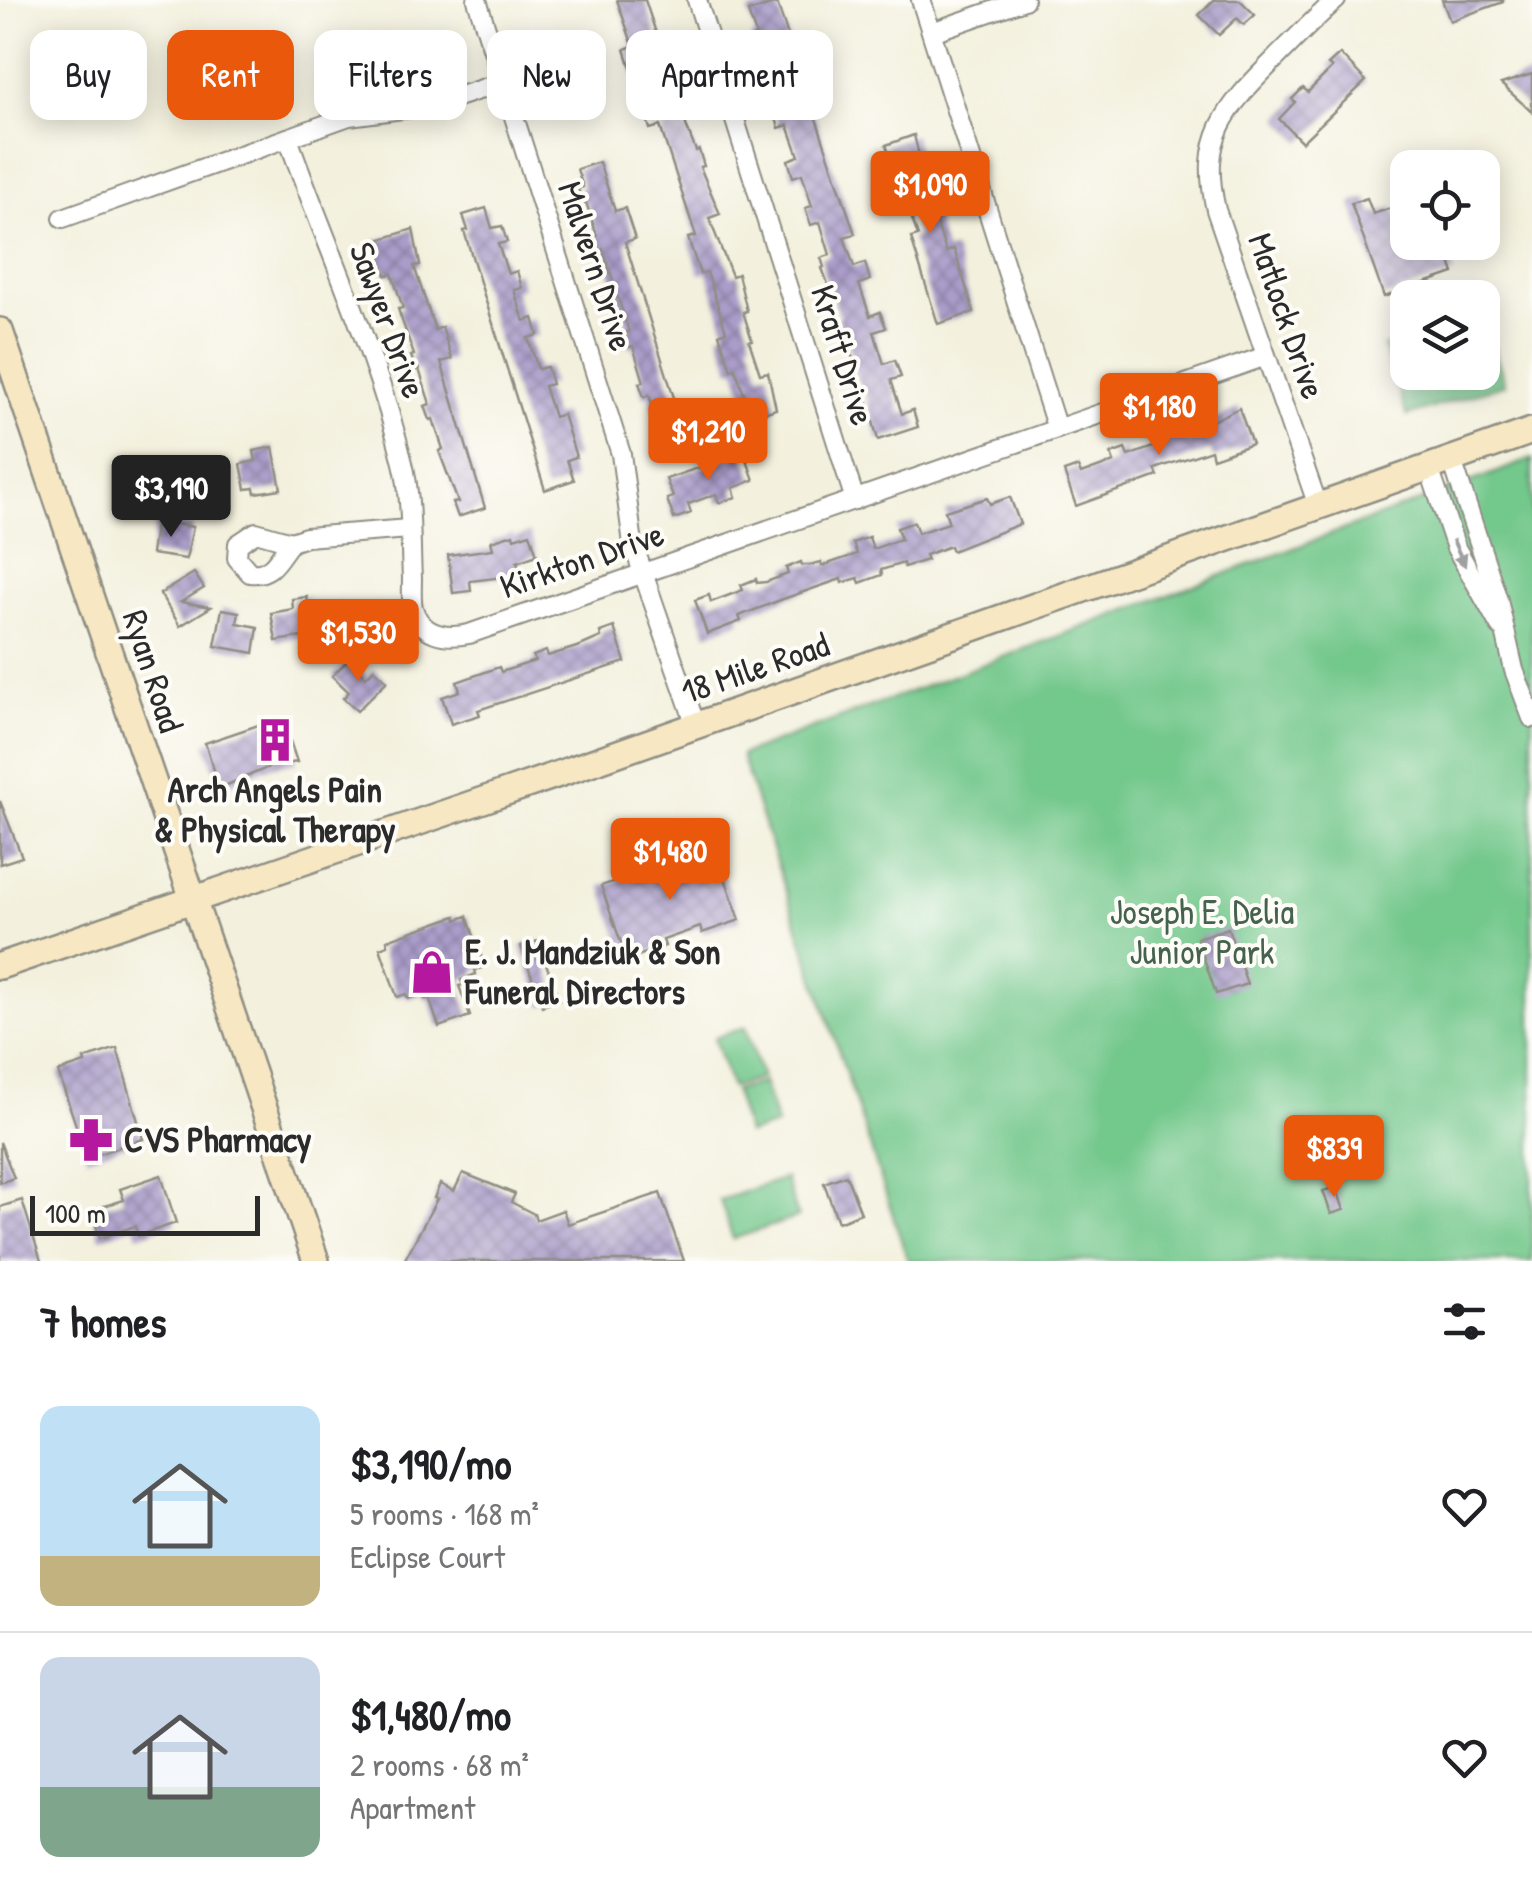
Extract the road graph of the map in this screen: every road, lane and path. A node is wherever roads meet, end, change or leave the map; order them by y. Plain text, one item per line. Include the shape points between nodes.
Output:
1 (477, 0) edge
2 (697, 0) edge
3 (921, 0) edge
4 (1024, 0) edge
5 (1336, 0) edge
6 (932, 32) junction
7 (487, 33) edge
8 (487, 87) edge
9 (514, 120) edge
10 (288, 138) junction
11 (63, 218) dead end
12 (0, 331) edge
13 (1266, 356) junction
14 (1057, 429) junction
15 (1532, 431) edge
16 (1440, 464) junction
17 (855, 500) junction
18 (1318, 506) junction
19 (409, 529) junction
20 (291, 542) dead end
21 (641, 574) junction
22 (429, 632) joint
23 (1532, 718) edge
24 (696, 726) junction
25 (192, 900) junction
26 (0, 966) edge
27 (311, 1260) edge

1 - 7 street, Malvern Drive
2 - 17 street, Kraft Drive
3 - 6 street
4 - 6 street
5 - 13 street, Matlock Drive via 1237,97 1213,145 1216,210
6 - 14 street
8 - 10 street via 433,105 364,112
9 - 21 street, Malvern Drive via 621,454
10 - 11 street
10 - 19 street, Sawyer Drive via 349,293 400,452
12 - 25 main road, Ryan Road
13 - 14 street, Kirkton Drive
13 - 18 street, Matlock Drive
14 - 17 street, Kirkton Drive
15 - 16 main road, 18 Mile Road
16 - 18 main road, 18 Mile Road
16 - 23 street via 1498,600
17 - 21 street, Kirkton Drive
18 - 24 main road, 18 Mile Road
19 - 20 street
19 - 22 street, Sawyer Drive via 413,608
21 - 22 street, Kirkton Drive via 468,634
21 - 24 street, Malvern Drive
24 - 25 main road, 18 Mile Road
25 - 26 main road, 18 Mile Road
25 - 27 main road, Ryan Road

